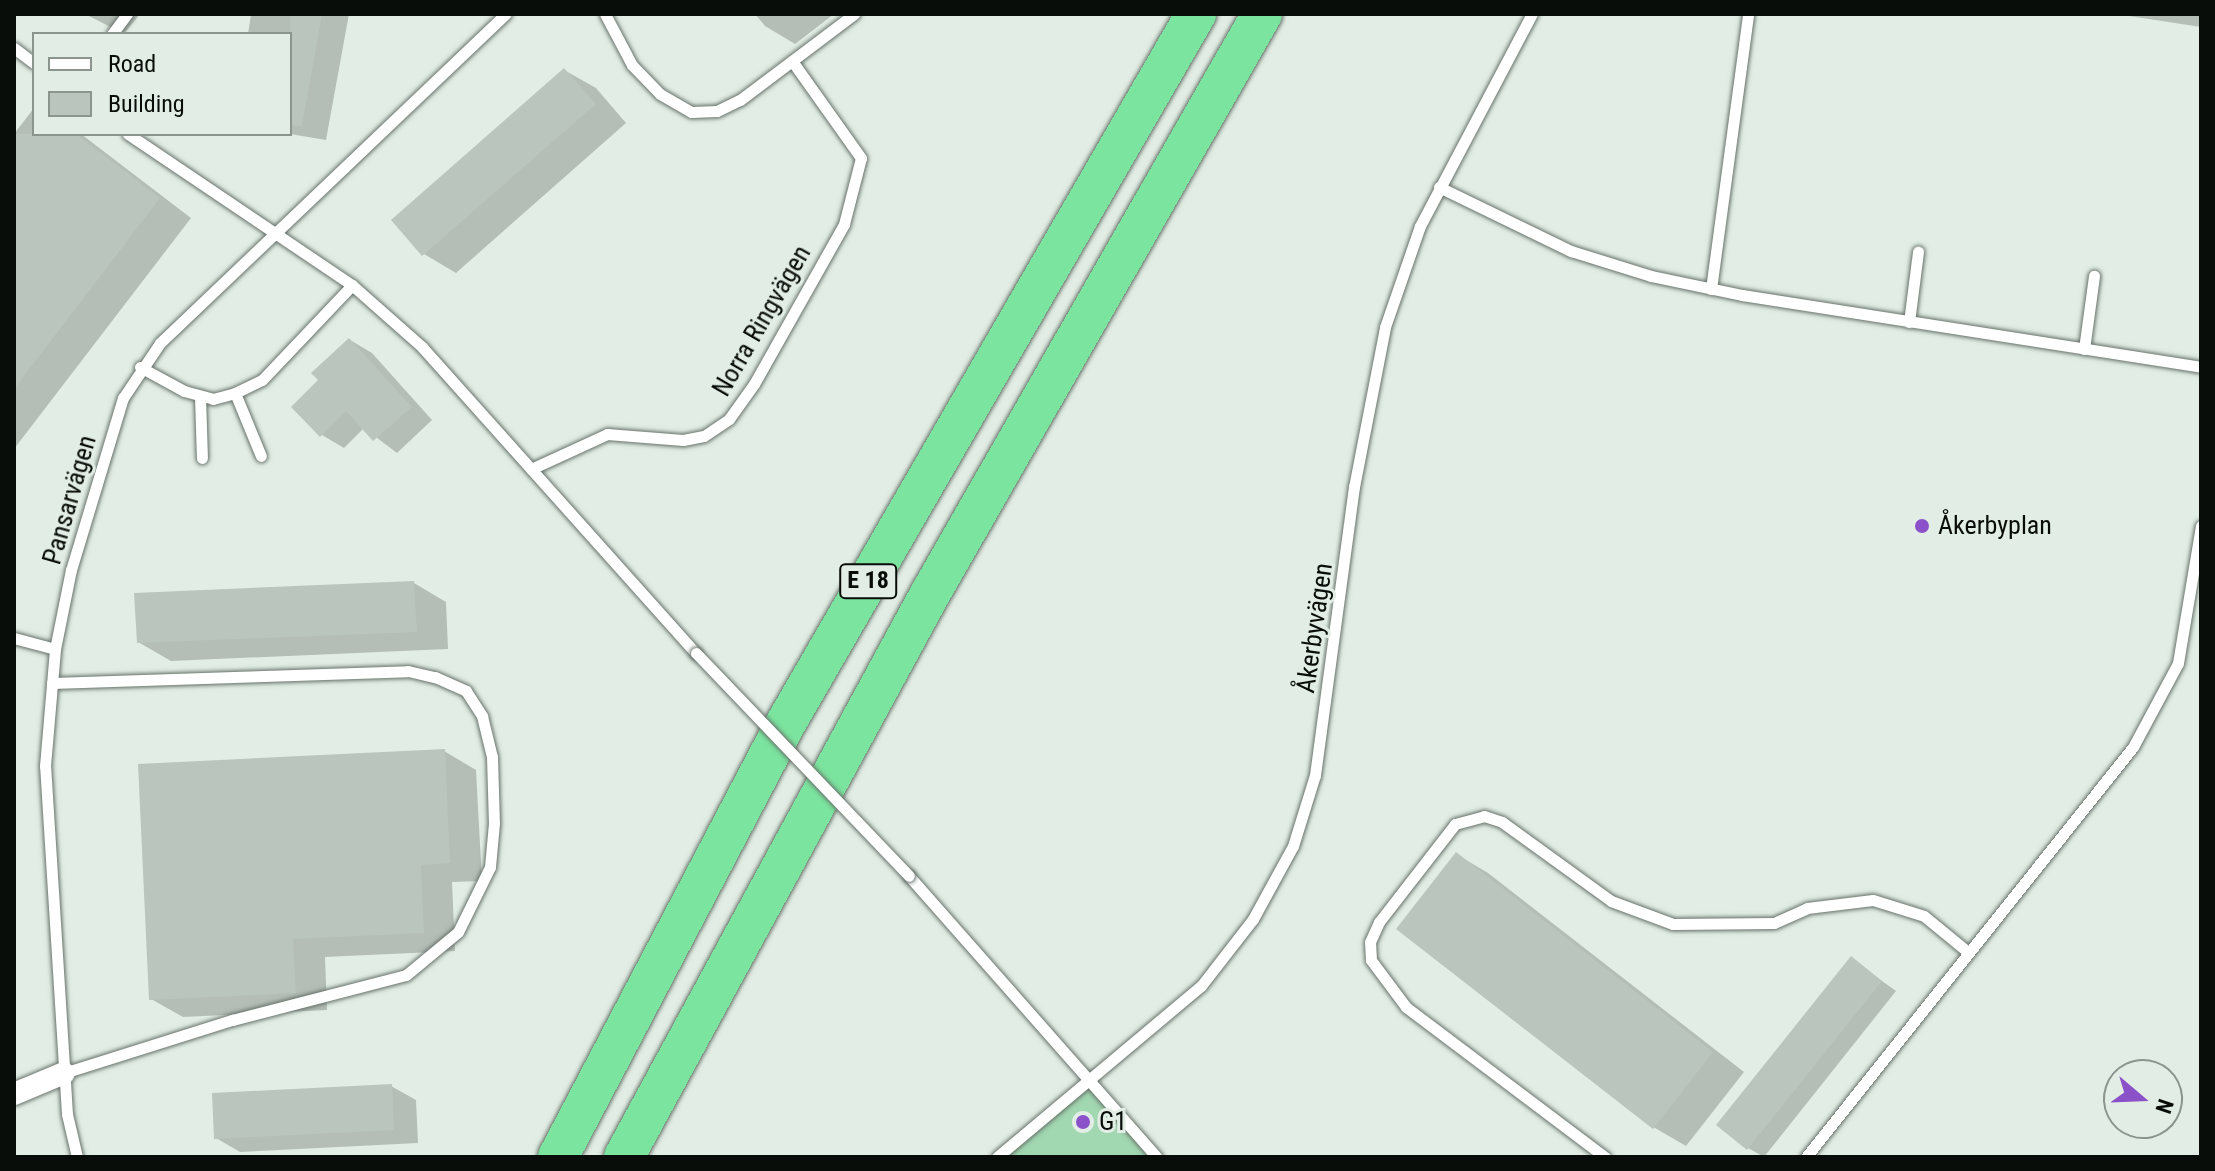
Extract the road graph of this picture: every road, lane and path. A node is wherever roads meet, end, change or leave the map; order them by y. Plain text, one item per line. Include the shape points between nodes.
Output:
1 (127, 14) edge
2 (506, 14) edge
3 (605, 14) edge
4 (854, 14) edge
5 (1196, 14) edge
6 (1262, 14) edge
7 (1532, 14) edge
8 (1748, 14) edge
9 (114, 32) edge
10 (14, 37) edge
11 (17, 50) edge
12 (792, 61) junction
13 (131, 136) edge
14 (1439, 187) junction
15 (274, 234) junction
16 (1918, 252) dead end
17 (2094, 276) dead end
18 (352, 285) junction
19 (1711, 289) junction
20 (1909, 322) junction
21 (2084, 349) junction
22 (140, 367) junction
23 (2201, 367) edge
24 (235, 393) junction
25 (200, 396) junction
26 (261, 456) dead end
27 (202, 458) dead end
28 (531, 469) junction
29 (2201, 526) edge
30 (14, 638) edge
31 (55, 649) junction
32 (52, 683) junction
33 (1969, 953) junction
34 (64, 1073) junction
35 (1092, 1078) junction
36 (14, 1094) edge
37 (77, 1157) edge
38 (558, 1157) edge
39 (624, 1157) edge
40 (997, 1157) edge
41 (1157, 1157) edge
42 (1605, 1157) edge
43 (1806, 1157) edge

1 - 9 lane
2 - 15 lane, Pansarvägen
3 - 12 lane via 632,65 660,94 691,112 717,111 740,100
4 - 12 lane
5 - 38 highway, E 18 via 783,728
6 - 39 highway, E 18 via 930,594
7 - 14 lane, Åkerbyvägen
8 - 19 lane
10 - 11 lane
12 - 28 lane, Norra Ringvägen via 861,158 844,224 754,384 729,419 704,436 683,440 607,434
13 - 15 lane
14 - 19 lane via 1571,251
14 - 35 lane, Åkerbyvägen via 1385,327 1354,487 1315,775 1293,846 1253,919 1201,986
15 - 18 lane
15 - 22 lane, Pansarvägen
16 - 20 lane
17 - 21 lane
18 - 24 lane via 262,380
18 - 28 lane via 422,347
19 - 20 lane
20 - 21 lane
21 - 23 lane
22 - 25 lane
22 - 31 lane, Pansarvägen via 123,398
24 - 25 lane
24 - 26 lane
25 - 27 lane
28 - 35 lane, bridge
29 - 33 lane via 2178,663 2166,689 2133,747
30 - 31 lane
31 - 32 lane, Pansarvägen
32 - 34 lane, Pansarvägen via 45,766
32 - 34 lane via 408,671 466,691 482,716 492,757 490,867 458,932 406,975 232,1020
33 - 42 lane via 1924,916 1873,900 1807,908 1774,923 1673,924 1611,901 1502,822 1484,816 1455,824 1379,922 1370,942 1371,960 1406,1007
33 - 43 lane
34 - 36 street
34 - 37 lane, Pansarvägen
35 - 40 lane, Åkerbyvägen
35 - 41 lane

